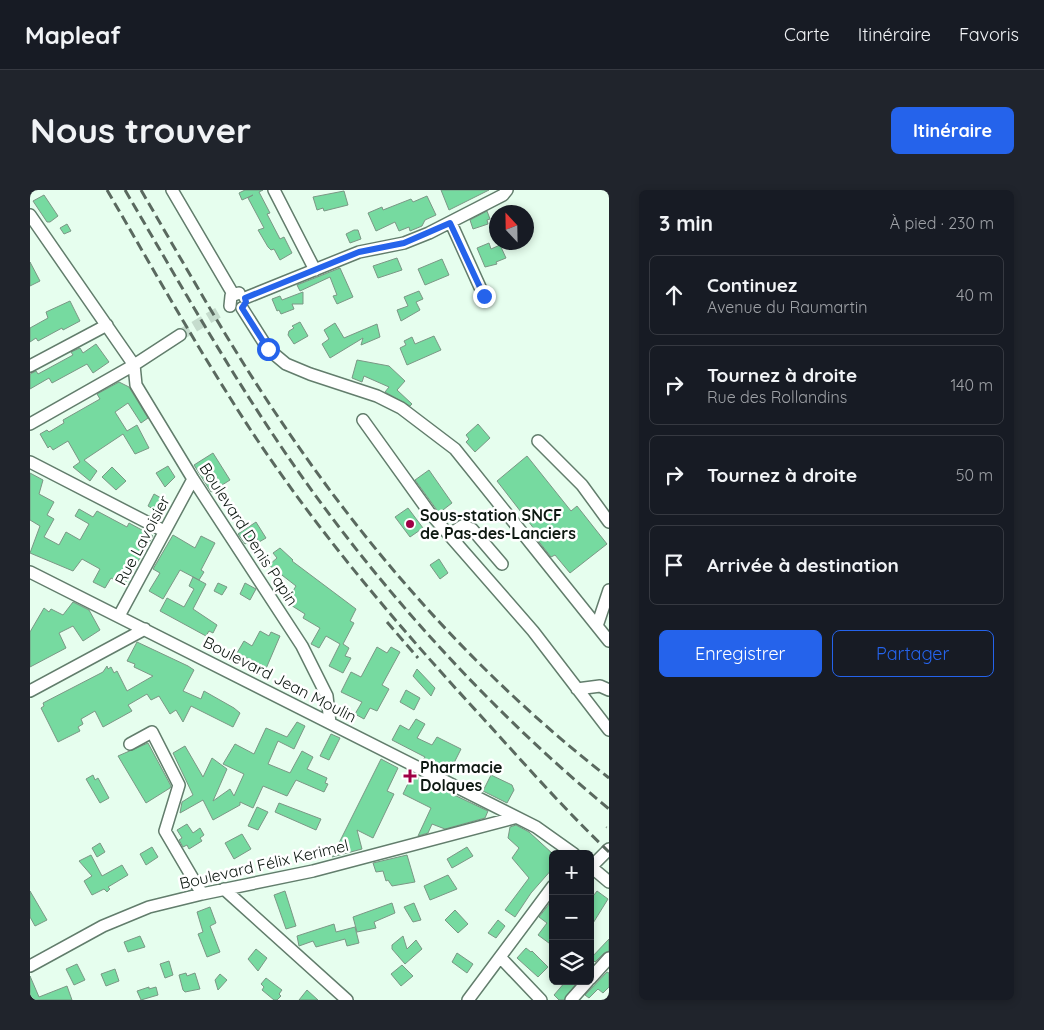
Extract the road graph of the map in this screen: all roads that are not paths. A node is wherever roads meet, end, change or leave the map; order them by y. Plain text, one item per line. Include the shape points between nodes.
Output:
1 (172, 190) edge
2 (274, 190) edge
3 (507, 190) edge
4 (30, 215) edge
5 (450, 223) junction
6 (315, 270) junction
7 (233, 294) junction
8 (484, 296) dead end
9 (244, 303) junction
10 (107, 325) junction
11 (180, 335) tunnel mouth
12 (134, 365) junction
13 (30, 366) edge
14 (363, 420) dead end
15 (30, 424) edge
16 (538, 441) dead end
17 (30, 462) edge
18 (193, 479) junction
19 (609, 522) edge
20 (164, 532) junction
21 (448, 535) junction
22 (502, 564) dead end
23 (30, 572) edge
24 (609, 590) edge
25 (119, 616) junction
26 (596, 626) junction
27 (145, 629) junction
28 (607, 636) edge
29 (577, 689) junction
30 (609, 690) edge
31 (30, 691) edge
32 (330, 723) junction
33 (609, 730) edge
34 (130, 744) dead end
35 (514, 818) junction
36 (609, 849) edge
37 (568, 850) edge
38 (594, 864) edge
39 (594, 870) edge
40 (609, 882) edge
41 (224, 889) junction
42 (549, 891) edge
43 (202, 894) junction
44 (500, 956) junction
45 (609, 958) edge
46 (30, 966) edge
47 (594, 974) edge
48 (584, 985) edge
49 (347, 1000) edge
50 (468, 1000) edge
51 (541, 1000) edge
52 (571, 1000) edge

1 - 7 street
2 - 6 street
3 - 5 street
4 - 10 street
5 - 6 street via 404,243 359,252
5 - 8 street
6 - 9 street
7 - 9 street via 241,294
7 - 9 street via 225,308 235,310
9 - 26 street via 268,349 286,364 376,396 401,408 438,433 455,449
10 - 12 street
10 - 13 street
11 - 12 street
12 - 15 street
12 - 18 street, Boulevard Denis Papin via 136,385
14 - 21 street
16 - 19 street via 582,485
17 - 20 street
18 - 20 street, Rue Lavoisier
18 - 32 street, Boulevard Denis Papin via 302,646 327,696
20 - 25 street, Rue Lavoisier
21 - 22 street via 462,526 472,529
21 - 29 street via 532,631
23 - 25 street, Boulevard Jean Moulin
24 - 26 street
25 - 27 street, Boulevard Jean Moulin
26 - 28 street
27 - 31 street
27 - 32 street, Boulevard Jean Moulin
29 - 30 street via 600,686
29 - 33 street
32 - 35 street, Boulevard Jean Moulin
34 - 43 street via 152,732 179,785 165,831
35 - 37 street, Boulevard Jean Moulin via 536,827
35 - 41 street, Boulevard Félix Kerimel via 313,871
36 - 38 street
39 - 40 street
41 - 43 street, Boulevard Félix Kerimel
41 - 49 street
42 - 44 street
43 - 46 street, Boulevard Félix Kerimel via 149,907 103,926
44 - 50 street
44 - 51 street
45 - 47 street
48 - 52 street

